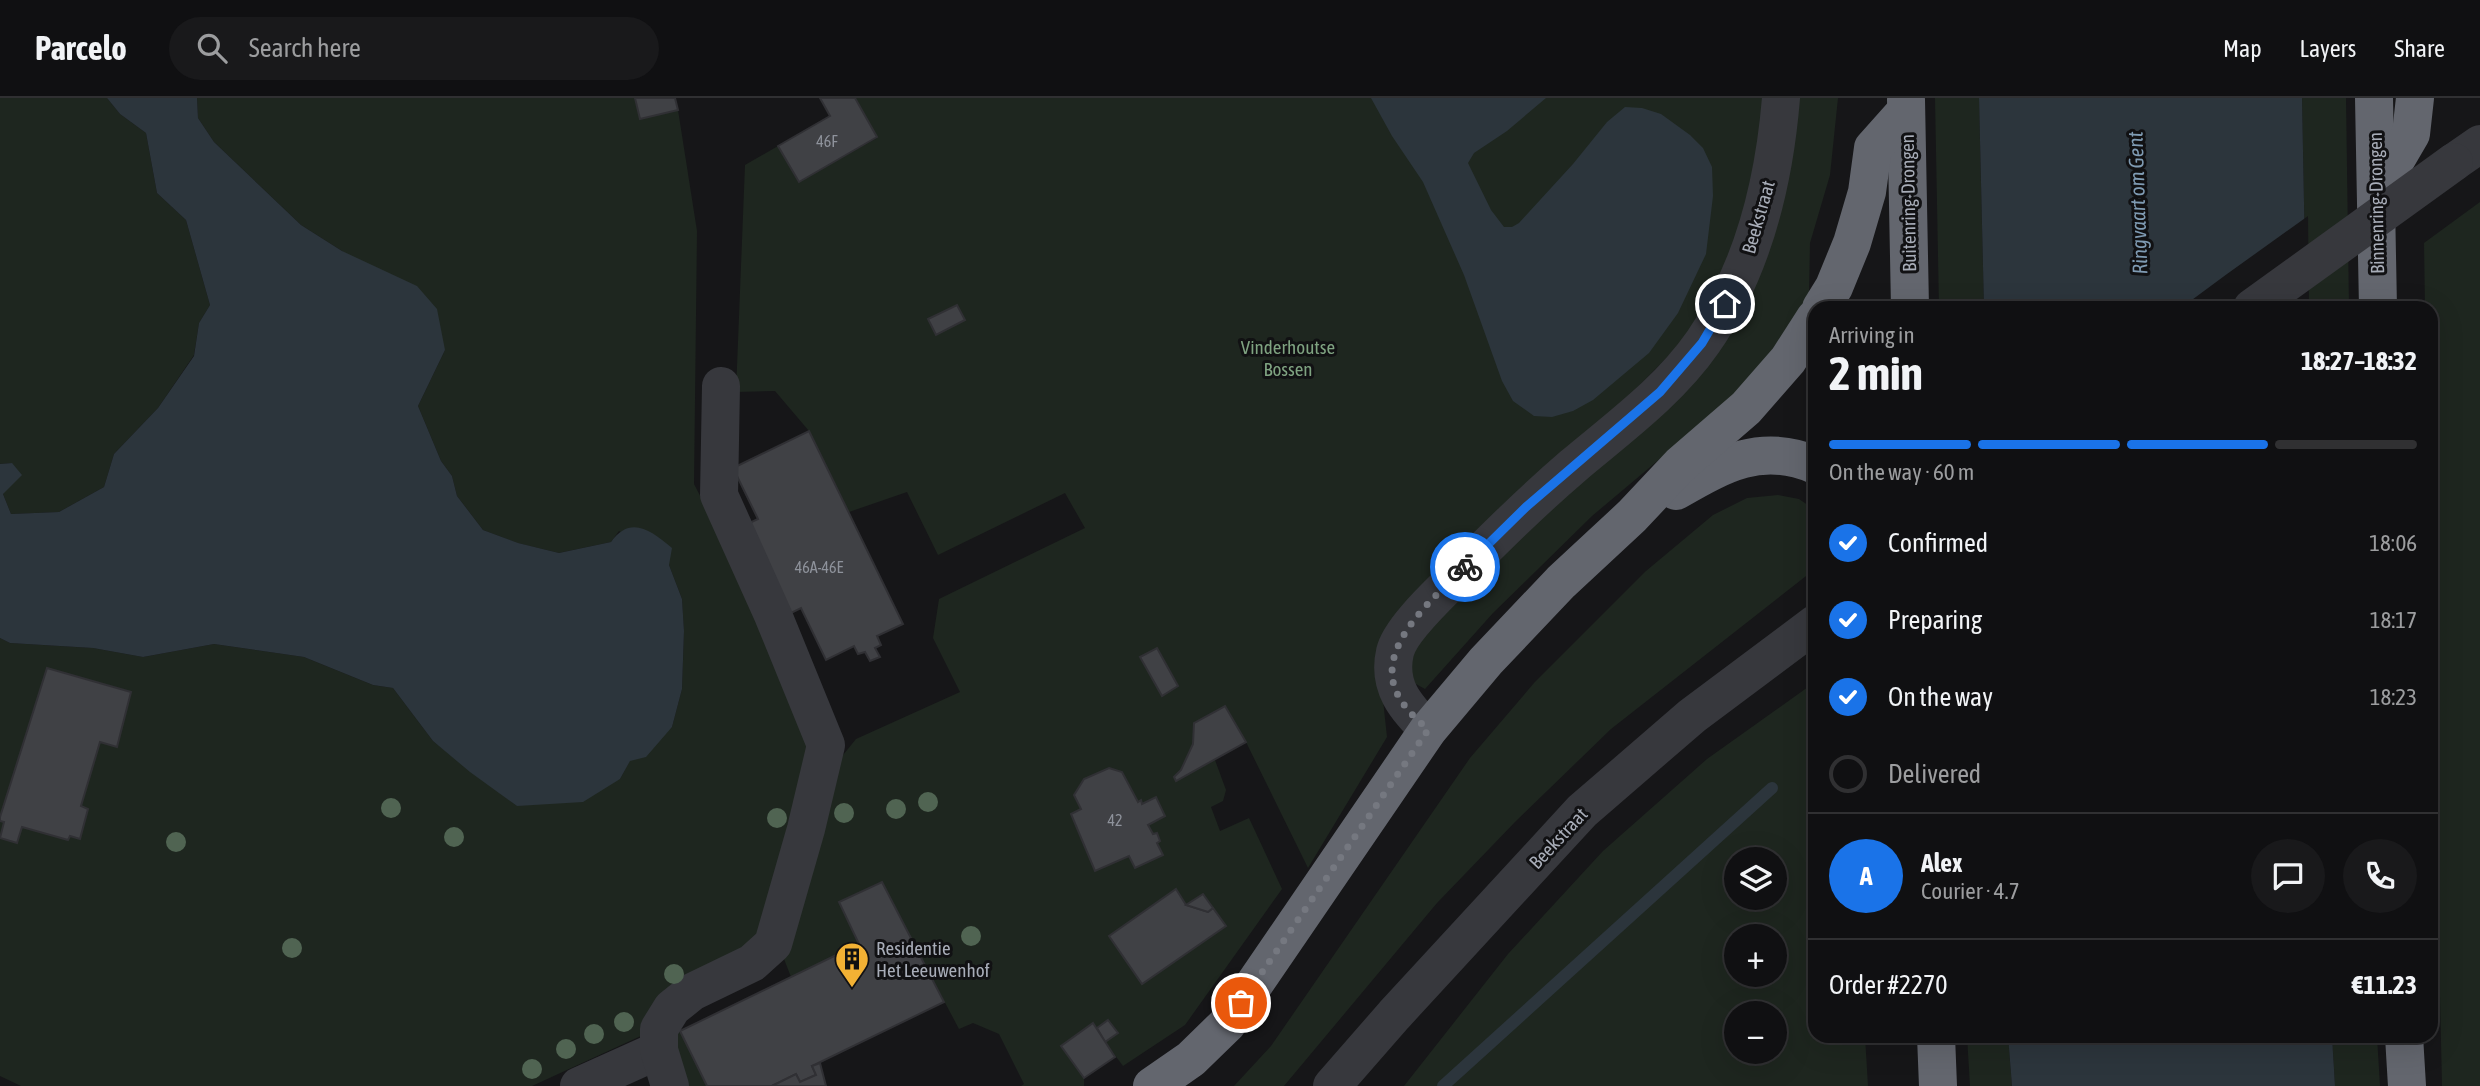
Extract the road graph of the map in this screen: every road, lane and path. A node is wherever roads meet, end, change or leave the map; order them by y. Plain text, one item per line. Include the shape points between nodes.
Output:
1 (1781, 98) edge
2 (2374, 98) edge
3 (2415, 98) edge
4 (1906, 104) edge
5 (2467, 153) edge
6 (2375, 196) junction
7 (1825, 301) edge
8 (1910, 301) edge
9 (2262, 301) edge
10 (2378, 301) edge
11 (1808, 329) edge
12 (721, 386) dead end
13 (1808, 462) edge
14 (1632, 516) junction
15 (1808, 629) edge
16 (1428, 730) junction
17 (1936, 1043) edge
18 (2404, 1043) edge
19 (659, 1050) junction
20 (579, 1086) edge
21 (670, 1086) edge
22 (1152, 1086) edge
23 (1332, 1086) edge
24 (1938, 1086) edge
25 (2407, 1086) edge

1 - 16 street, Beekstraat via 1777,148 1760,222 1737,284 1702,343 1660,392 1526,507 1420,613 1395,650 1392,675 1398,696
2 - 6 highway, Binnenring-Drongen
3 - 6 highway via 2411,134
4 - 7 highway via 1873,148 1867,192 1852,243
4 - 8 highway, Buitenring-Drongen
5 - 9 street, bridge
6 - 10 highway, Binnenring-Drongen
11 - 14 highway via 1746,408 1680,465
12 - 19 street via 719,495 826,745 773,944 752,963 692,992 672,1008 659,1030
13 - 14 highway via 1789,455 1744,458 1722,465
14 - 16 highway via 1542,602
15 - 23 street, Beekstraat via 1692,716 1582,811
16 - 22 highway via 1227,1024 1191,1059
17 - 24 highway
18 - 25 highway
19 - 20 street
19 - 21 street

